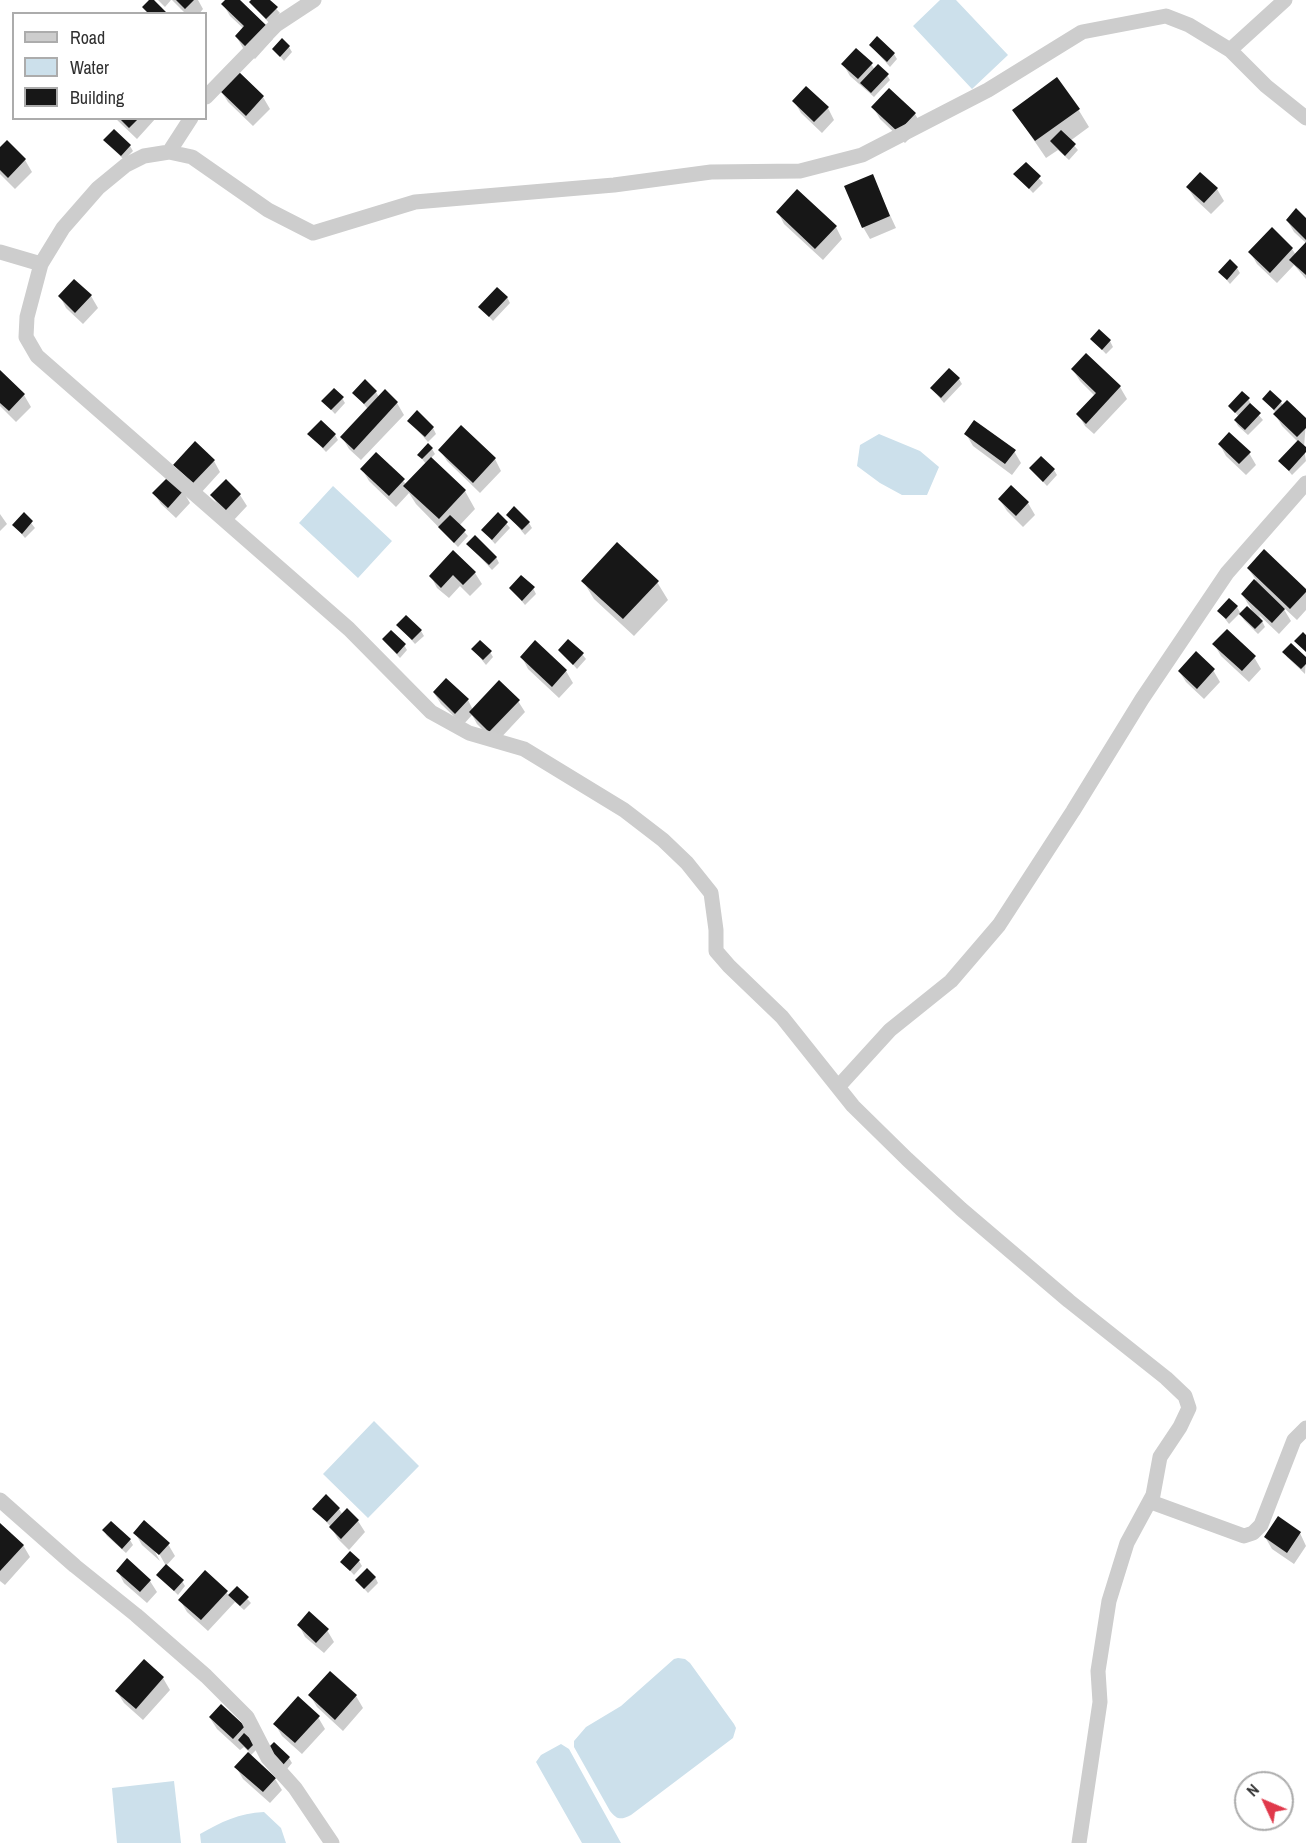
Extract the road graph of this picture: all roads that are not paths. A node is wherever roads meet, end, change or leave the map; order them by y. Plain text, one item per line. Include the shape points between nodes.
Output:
1 (314, 0) edge
2 (1285, 0) edge
3 (1230, 50) junction
4 (207, 96) edge
5 (1306, 118) edge
6 (190, 120) edge
7 (169, 152) junction
8 (0, 252) edge
9 (42, 264) junction
10 (1306, 483) edge
11 (838, 1088) junction
12 (1306, 1428) edge
13 (0, 1500) edge
14 (1151, 1502) junction
15 (332, 1843) edge
16 (1079, 1843) edge

1 - 4 street via 276,25
2 - 3 street
3 - 5 street
3 - 7 street via 1166,16 1082,32 988,90 862,155 800,171 711,172 614,185 415,202 312,233 268,210 192,157
6 - 7 street
7 - 9 street via 144,156 126,165 98,188 63,228
8 - 9 street
9 - 11 street via 27,317 26,337 37,356 349,628 431,712 469,733 524,750 624,810 663,840 711,893 716,951 782,1017
10 - 11 street via 1227,573 999,925 951,981 890,1030
11 - 14 street via 962,1209 1185,1396 1189,1408 1160,1457
12 - 14 street via 1294,1440 1261,1526 1252,1533 1244,1536
13 - 15 street via 206,1676 246,1717 268,1758 295,1788
14 - 16 street via 1127,1543 1109,1601 1098,1671 1100,1701

